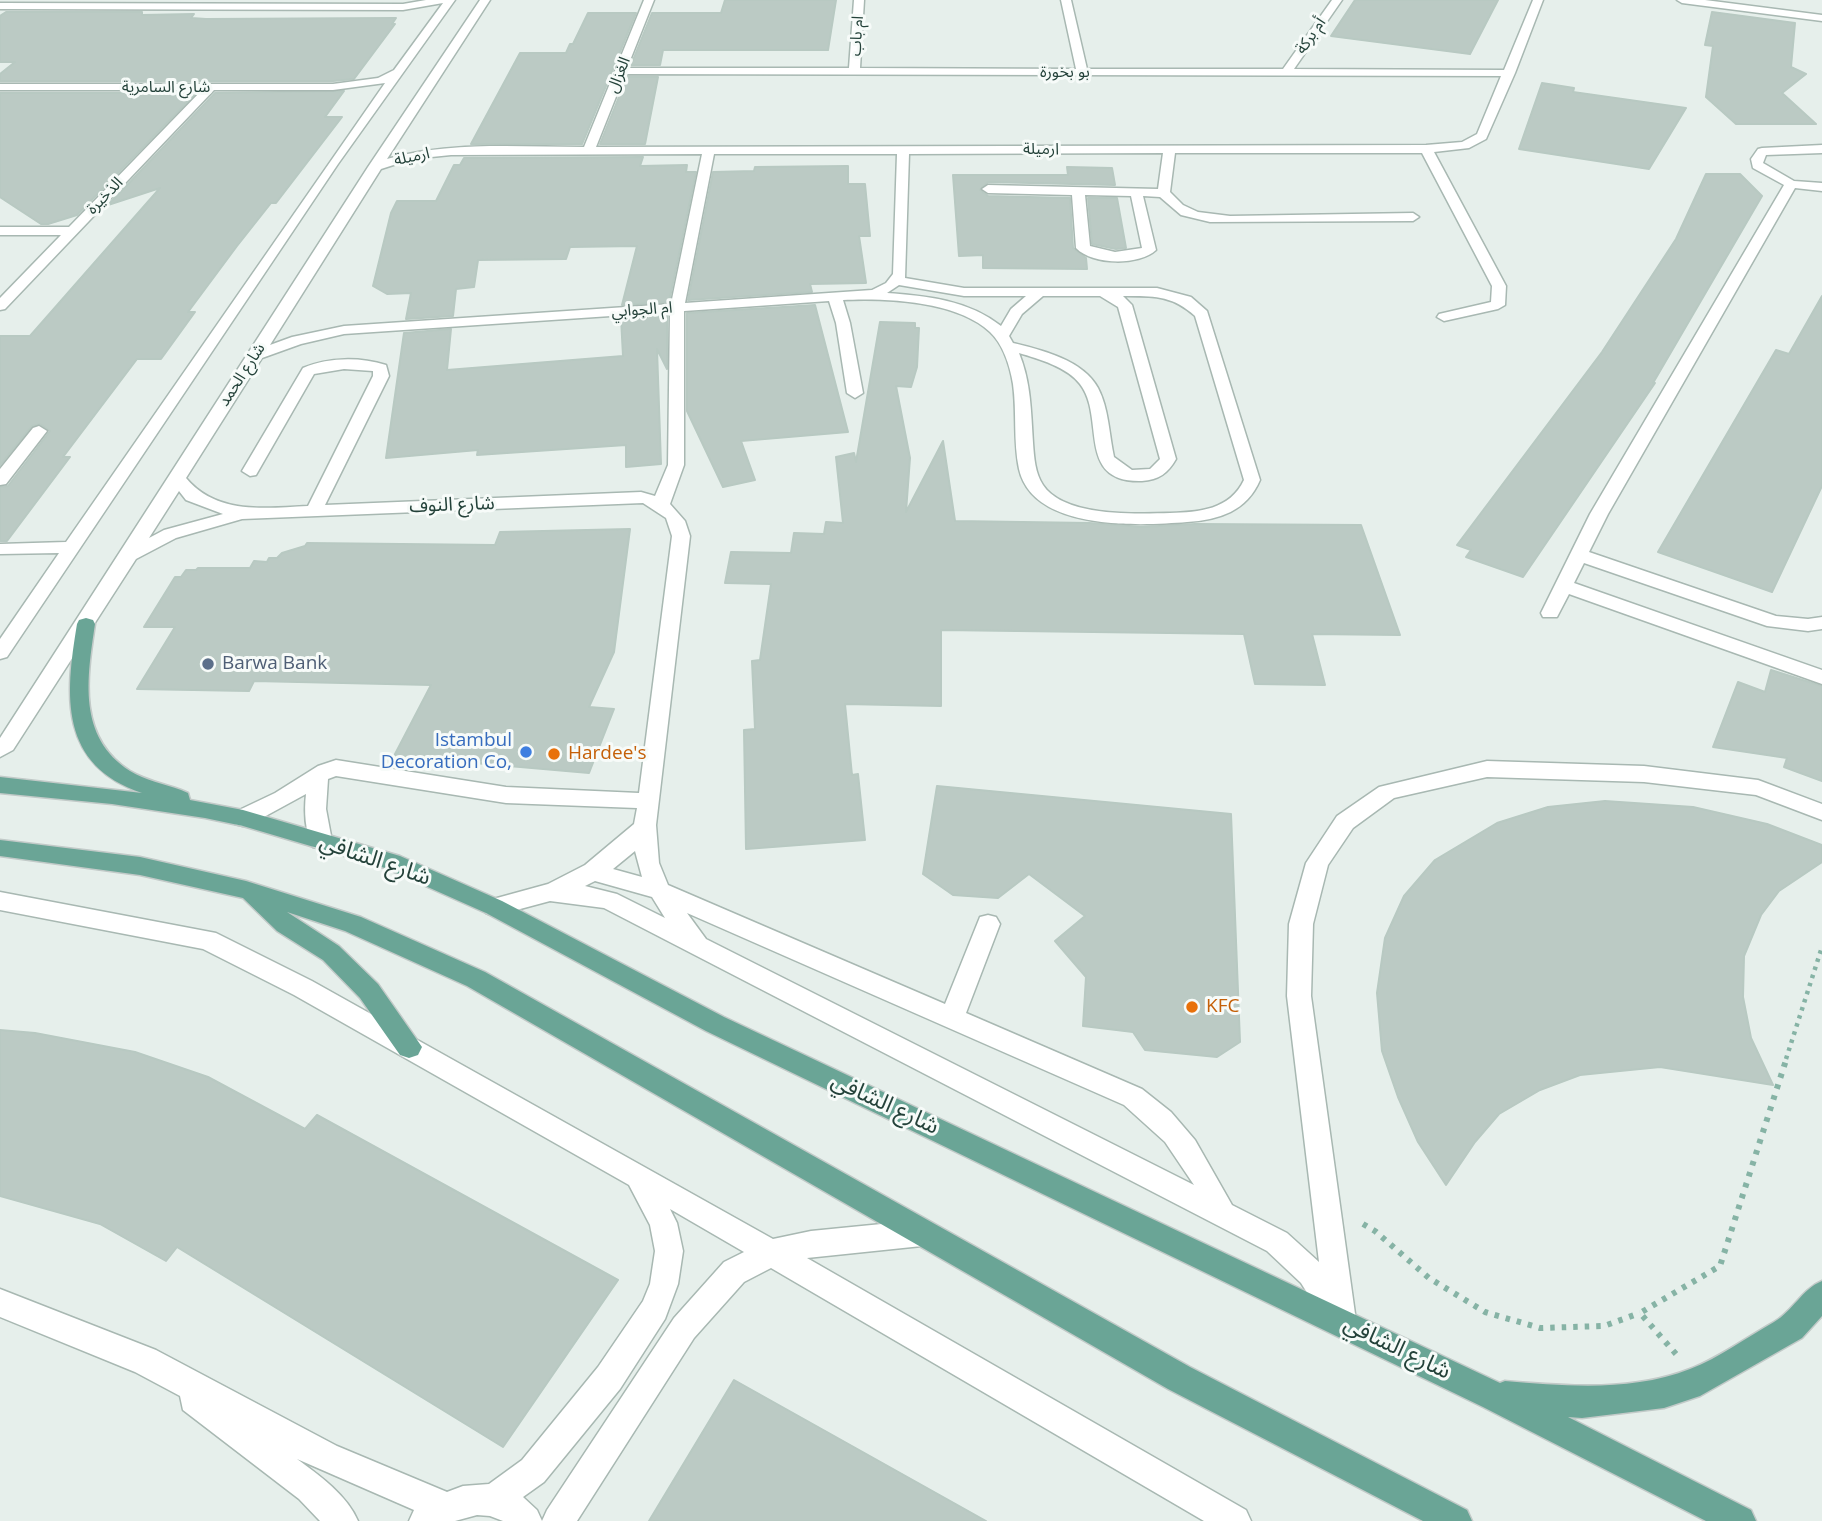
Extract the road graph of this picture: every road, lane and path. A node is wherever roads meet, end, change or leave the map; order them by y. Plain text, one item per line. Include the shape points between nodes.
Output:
1 (443, 0) edge
2 (450, 0) edge
3 (485, 0) edge
4 (649, 0) edge
5 (859, 0) edge
6 (1066, 0) edge
7 (1337, 0) edge
8 (1538, 0) edge
9 (1682, 0) edge
10 (288, 3) edge
11 (0, 6) edge
12 (403, 7) junction
13 (1822, 18) edge
14 (435, 22) junction
15 (401, 71) junction
16 (621, 71) junction
17 (854, 72) junction
18 (1083, 72) junction
19 (1286, 73) junction
20 (1510, 73) junction
21 (0, 87) edge
22 (211, 87) junction
23 (333, 87) junction
24 (374, 107) junction
25 (397, 132) junction
26 (1170, 149) junction
27 (1426, 149) junction
28 (1822, 149) edge
29 (589, 150) junction
30 (709, 150) junction
31 (903, 150) junction
32 (451, 151) junction
33 (374, 167) junction
34 (1791, 184) junction
35 (1822, 187) edge
36 (988, 189) dead end
37 (1078, 191) junction
38 (1136, 192) junction
39 (1164, 193) junction
40 (1413, 217) dead end
41 (0, 231) edge
42 (72, 231) junction
43 (898, 281) junction
44 (1095, 291) junction
45 (1039, 292) junction
46 (864, 296) junction
47 (835, 298) junction
48 (0, 306) edge
49 (677, 308) junction
50 (1444, 317) dead end
51 (1004, 341) junction
52 (254, 356) junction
53 (855, 393) dead end
54 (39, 431) dead end
55 (250, 471) dead end
56 (177, 477) junction
57 (0, 480) edge
58 (661, 504) junction
59 (314, 511) junction
60 (241, 514) junction
61 (74, 547) junction
62 (0, 549) edge
63 (1579, 555) junction
64 (127, 556) junction
65 (1565, 586) junction
66 (1550, 613) dead end
67 (1822, 623) edge
68 (86, 624) junction
69 (0, 653) edge
70 (1822, 677) edge
71 (0, 750) edge
72 (318, 776) junction
73 (0, 785) edge
74 (649, 801) junction
75 (205, 810) junction
76 (1822, 813) edge
77 (243, 818) junction
78 (643, 829) junction
79 (321, 841) junction
80 (0, 848) edge
81 (594, 872) junction
82 (246, 890) junction
83 (658, 890) junction
84 (551, 893) junction
85 (0, 901) edge
86 (494, 907) junction
87 (988, 924) dead end
88 (698, 946) junction
89 (1822, 947) edge
90 (951, 1019) junction
91 (409, 1047) junction
92 (638, 1176) junction
93 (1327, 1205) junction
94 (1221, 1212) junction
95 (922, 1233) junction
96 (771, 1253) junction
97 (1822, 1295) edge
98 (0, 1303) edge
99 (1640, 1313) junction
100 (1339, 1320) junction
101 (145, 1361) junction
102 (1699, 1381) junction
103 (1494, 1395) junction
104 (1369, 1475) junction
105 (495, 1499) junction
106 (435, 1514) edge
107 (342, 1521) edge
108 (526, 1521) edge
109 (558, 1521) edge
110 (1235, 1521) edge
111 (1425, 1521) edge
112 (1455, 1521) edge
113 (1740, 1521) edge

1 - 12 street
2 - 14 street
3 - 25 street, شارع الحمد
4 - 16 street, الغزال
5 - 17 street, ام باب
6 - 18 street
7 - 19 street, أم بركة
8 - 20 street, ارميلة
9 - 13 street
10 - 11 street
10 - 12 street
12 - 14 street
14 - 15 street
15 - 23 street, شارع السامرية via 381,81
15 - 24 street
16 - 17 street, بو بخورة
16 - 29 street, الغزال
17 - 18 street, بو بخورة
18 - 19 street, بو بخورة
19 - 20 street, بو بخورة
20 - 27 street, ارميلة via 1482,136 1465,145
21 - 22 street, شارع السامرية
22 - 23 street, شارع السامرية
22 - 42 street, الذخيرة
23 - 24 street, شارع السامرية via 362,93
24 - 61 street
25 - 32 street, ارميلة via 418,144
25 - 33 street, شارع الحمد
26 - 27 street, ارميلة
26 - 31 street, ارميلة
26 - 39 street
27 - 50 street via 1499,286 1498,305
28 - 34 street via 1762,152 1757,165
29 - 30 street, ارميلة
29 - 32 street, ارميلة
30 - 31 street, ارميلة
30 - 49 street
31 - 43 street
32 - 33 street, ارميلة
33 - 52 street, شارع الحمد
34 - 35 street
34 - 63 street
36 - 37 street
37 - 38 street
37 - 38 street via 1083,248 1101,255 1149,250
38 - 39 street
39 - 40 street via 1178,209 1230,220
41 - 42 street
42 - 48 street, الذخيرة
43 - 45 street via 964,292
43 - 46 street, ام الجوابي
44 - 45 street
44 - 51 street via 1114,296 1125,305 1168,459 1158,472 1132,475 1110,466 1086,381 1041,355
44 - 51 street via 1173,295 1202,314 1252,480 1247,494 1234,506 1188,517 1103,516 1074,513 1048,502 1033,488 1028,471 1023,394
45 - 51 street via 1016,312
46 - 47 street, ام الجوابي
46 - 51 street via 961,309 985,321
47 - 49 street, ام الجوابي
47 - 53 street
49 - 52 street, ام الجوابي via 344,330
49 - 58 street via 676,465
52 - 56 street, شارع الحمد
54 - 57 street
55 - 59 street via 308,371 328,365 381,369
56 - 60 street, شارع النوف via 192,496
56 - 64 street, شارع الحمد
58 - 59 street, شارع النوف via 640,497
58 - 74 street via 679,524 681,536
59 - 60 street, شارع النوف
60 - 64 street, شارع النوف via 170,534
61 - 62 street
61 - 69 street
63 - 65 street
63 - 67 street via 1774,622
64 - 68 street, شارع الحمد
65 - 66 street
65 - 70 street
68 - 71 street, شارع الحمد
68 - 75 main road via 78,672 79,724 95,753 122,776
72 - 74 street via 336,768 506,795
72 - 77 street
72 - 79 street via 315,809
73 - 75 main road, شارع الشافي
74 - 78 street
75 - 77 main road, شارع الشافي
76 - 93 street via 1758,788 1682,778 1487,769 1387,792 1345,822 1317,863 1301,924 1299,996
77 - 79 main road, شارع الشافي
78 - 81 street
78 - 83 street via 646,861
79 - 86 main road, شارع الشافي via 392,862
80 - 82 main road via 140,866
81 - 83 street
81 - 84 street
82 - 91 main road via 285,924 331,953 369,991
82 - 95 main road via 353,924 476,979
83 - 88 street
83 - 90 street
84 - 86 street
84 - 88 street via 609,900
85 - 91 street via 208,940
86 - 100 main road, شارع الشافي via 715,1024
87 - 90 street
88 - 94 street
89 - 99 path via 1720,1266
90 - 94 street via 1148,1107 1190,1154
91 - 92 street
92 - 96 street
92 - 105 street via 663,1223 669,1251 655,1310 609,1378 533,1471
93 - 99 path via 1375,1231 1429,1278 1485,1312 1540,1328 1604,1326
93 - 100 street
94 - 100 street via 1298,1258 1328,1297
95 - 96 street via 810,1244
95 - 104 main road via 1179,1378
96 - 109 street via 734,1272 684,1328
96 - 110 street
97 - 102 main road via 1792,1328
98 - 101 street
99 - 102 path
100 - 103 main road, شارع الشافي
101 - 106 street
101 - 107 street via 310,1488
102 - 103 main road via 1664,1393 1582,1403
103 - 113 main road, شارع الشافي
104 - 111 main road
104 - 112 main road
105 - 106 street via 471,1498
105 - 108 street via 517,1510

